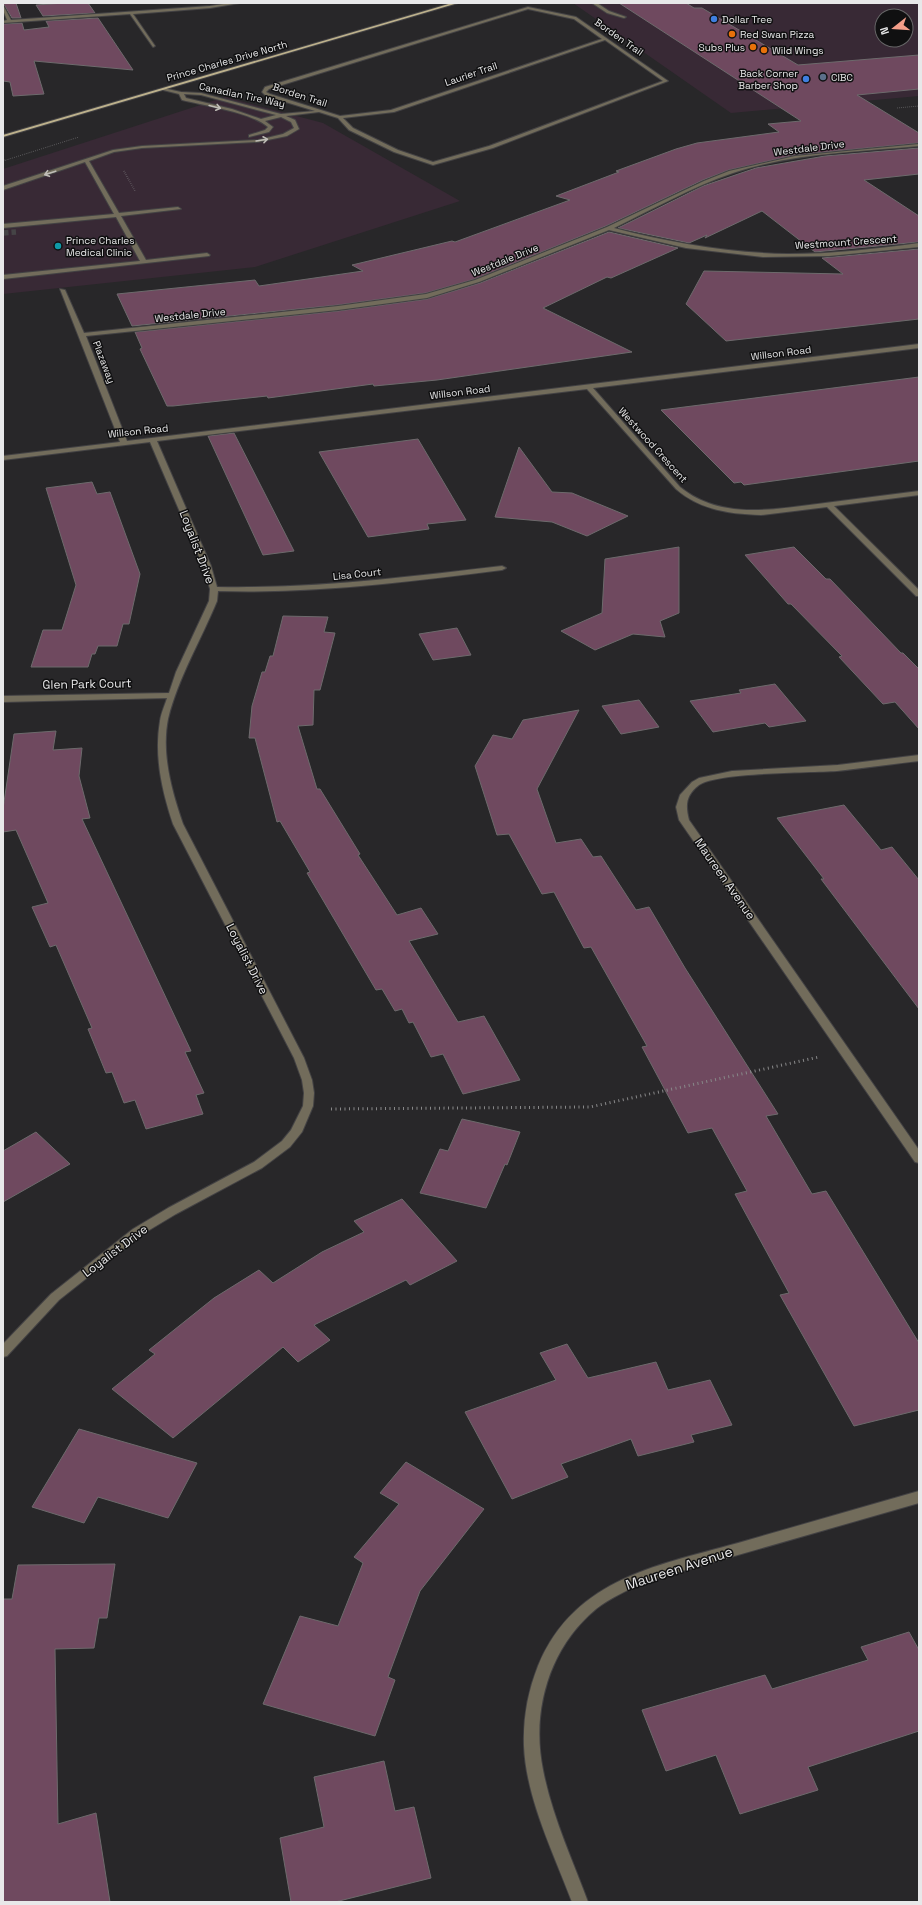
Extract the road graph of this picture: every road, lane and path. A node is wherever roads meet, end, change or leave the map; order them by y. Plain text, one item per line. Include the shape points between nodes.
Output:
1 (238, 3) edge
2 (456, 3) edge
3 (594, 3) edge
4 (3, 6) edge
5 (131, 14) junction
6 (624, 17) dead end
7 (3, 22) edge
8 (10, 22) junction
9 (606, 39) junction
10 (153, 46) dead end
11 (165, 89) junction
12 (181, 93) junction
13 (919, 106) edge
14 (897, 108) dead end
15 (323, 112) junction
16 (281, 115) junction
17 (340, 117) junction
18 (265, 121) junction
19 (3, 136) edge
20 (919, 145) edge
21 (142, 147) junction
22 (86, 160) junction
23 (124, 171) dead end
24 (3, 188) edge
25 (138, 195) dead end
26 (178, 209) dead end
27 (117, 215) junction
28 (34, 223) junction
29 (3, 226) edge
30 (609, 228) junction
31 (22, 231) tunnel mouth
32 (919, 245) edge
33 (207, 255) dead end
34 (144, 262) junction
35 (3, 277) edge
36 (62, 290) dead end
37 (82, 335) junction
38 (919, 346) edge
39 (588, 386) junction
40 (153, 440) junction
41 (124, 443) junction
42 (3, 458) edge
43 (919, 494) edge
44 (830, 506) junction
45 (502, 568) dead end
46 (214, 589) junction
47 (919, 594) edge
48 (171, 695) junction
49 (3, 698) edge
50 (919, 758) edge
51 (845, 1052) junction
52 (307, 1109) junction
53 (919, 1159) edge
54 (3, 1352) edge
55 (919, 1497) edge
56 (580, 1902) edge

1 - 5 street
2 - 11 main road, Prince Charles Drive North
3 - 6 street via 608,12
4 - 8 street
5 - 8 street
5 - 10 street
7 - 8 street
9 - 15 street, Borden Trail via 575,18 528,8 268,88 264,92 268,96
9 - 17 street, Laurier Trail via 392,111
9 - 17 street, Borden Trail via 666,82 492,147 433,164 396,151 352,128
11 - 12 street, Canadian Tire Way
11 - 19 main road, Prince Charles Drive North
12 - 16 street, Canadian Tire Way via 200,94
12 -> 18 street, Canadian Tire Way via 184,100
13 - 14 path
15 - 16 street, Canadian Tire Way
15 - 17 street, Borden Trail
16 - 18 street
21 -> 16 street via 166,149 278,137 295,130 297,126
18 - 21 street via 270,129 255,136 154,143
20 - 30 street, Westdale Drive via 807,156 745,168 718,177
21 - 22 street via 113,151
22 -> 24 street
22 - 27 street
23 - 25 path
26 - 27 street
27 - 28 street
27 - 34 street
28 - 29 street
28 - 31 street via 33,227
30 - 32 street, Westmount Crescent via 677,245 760,255 833,254
30 - 37 street, Westdale Drive via 477,281 427,296 352,307
33 - 34 street
34 - 35 street
36 - 37 street, Plazaway
37 - 41 street, Plazaway
38 - 39 street, Willson Road
39 - 40 street, Willson Road
39 - 44 street, Westwood Crescent via 678,488 691,498 722,510 748,513
40 - 41 street, Willson Road
40 - 46 street, Loyalist Drive via 207,566
41 - 42 street, Willson Road
43 - 44 street, Westwood Crescent
44 - 47 street
45 - 46 street, Lisa Court via 333,587 256,591
46 - 48 street, Loyalist Drive via 213,601
48 - 49 street, Glen Park Court
48 - 52 street, Loyalist Drive via 164,720 162,747 169,797 178,824 299,1058 307,1080
50 - 51 street, Maureen Avenue via 838,768 721,775 695,784 681,801 684,820
51 - 52 path via 590,1107
51 - 53 street, Maureen Avenue
52 - 54 street, Loyalist Drive via 296,1132 273,1155 137,1232 55,1298
55 - 56 street, Maureen Avenue via 641,1577 615,1589 591,1605 570,1626 553,1650 541,1677 533,1706 531,1737 534,1769

